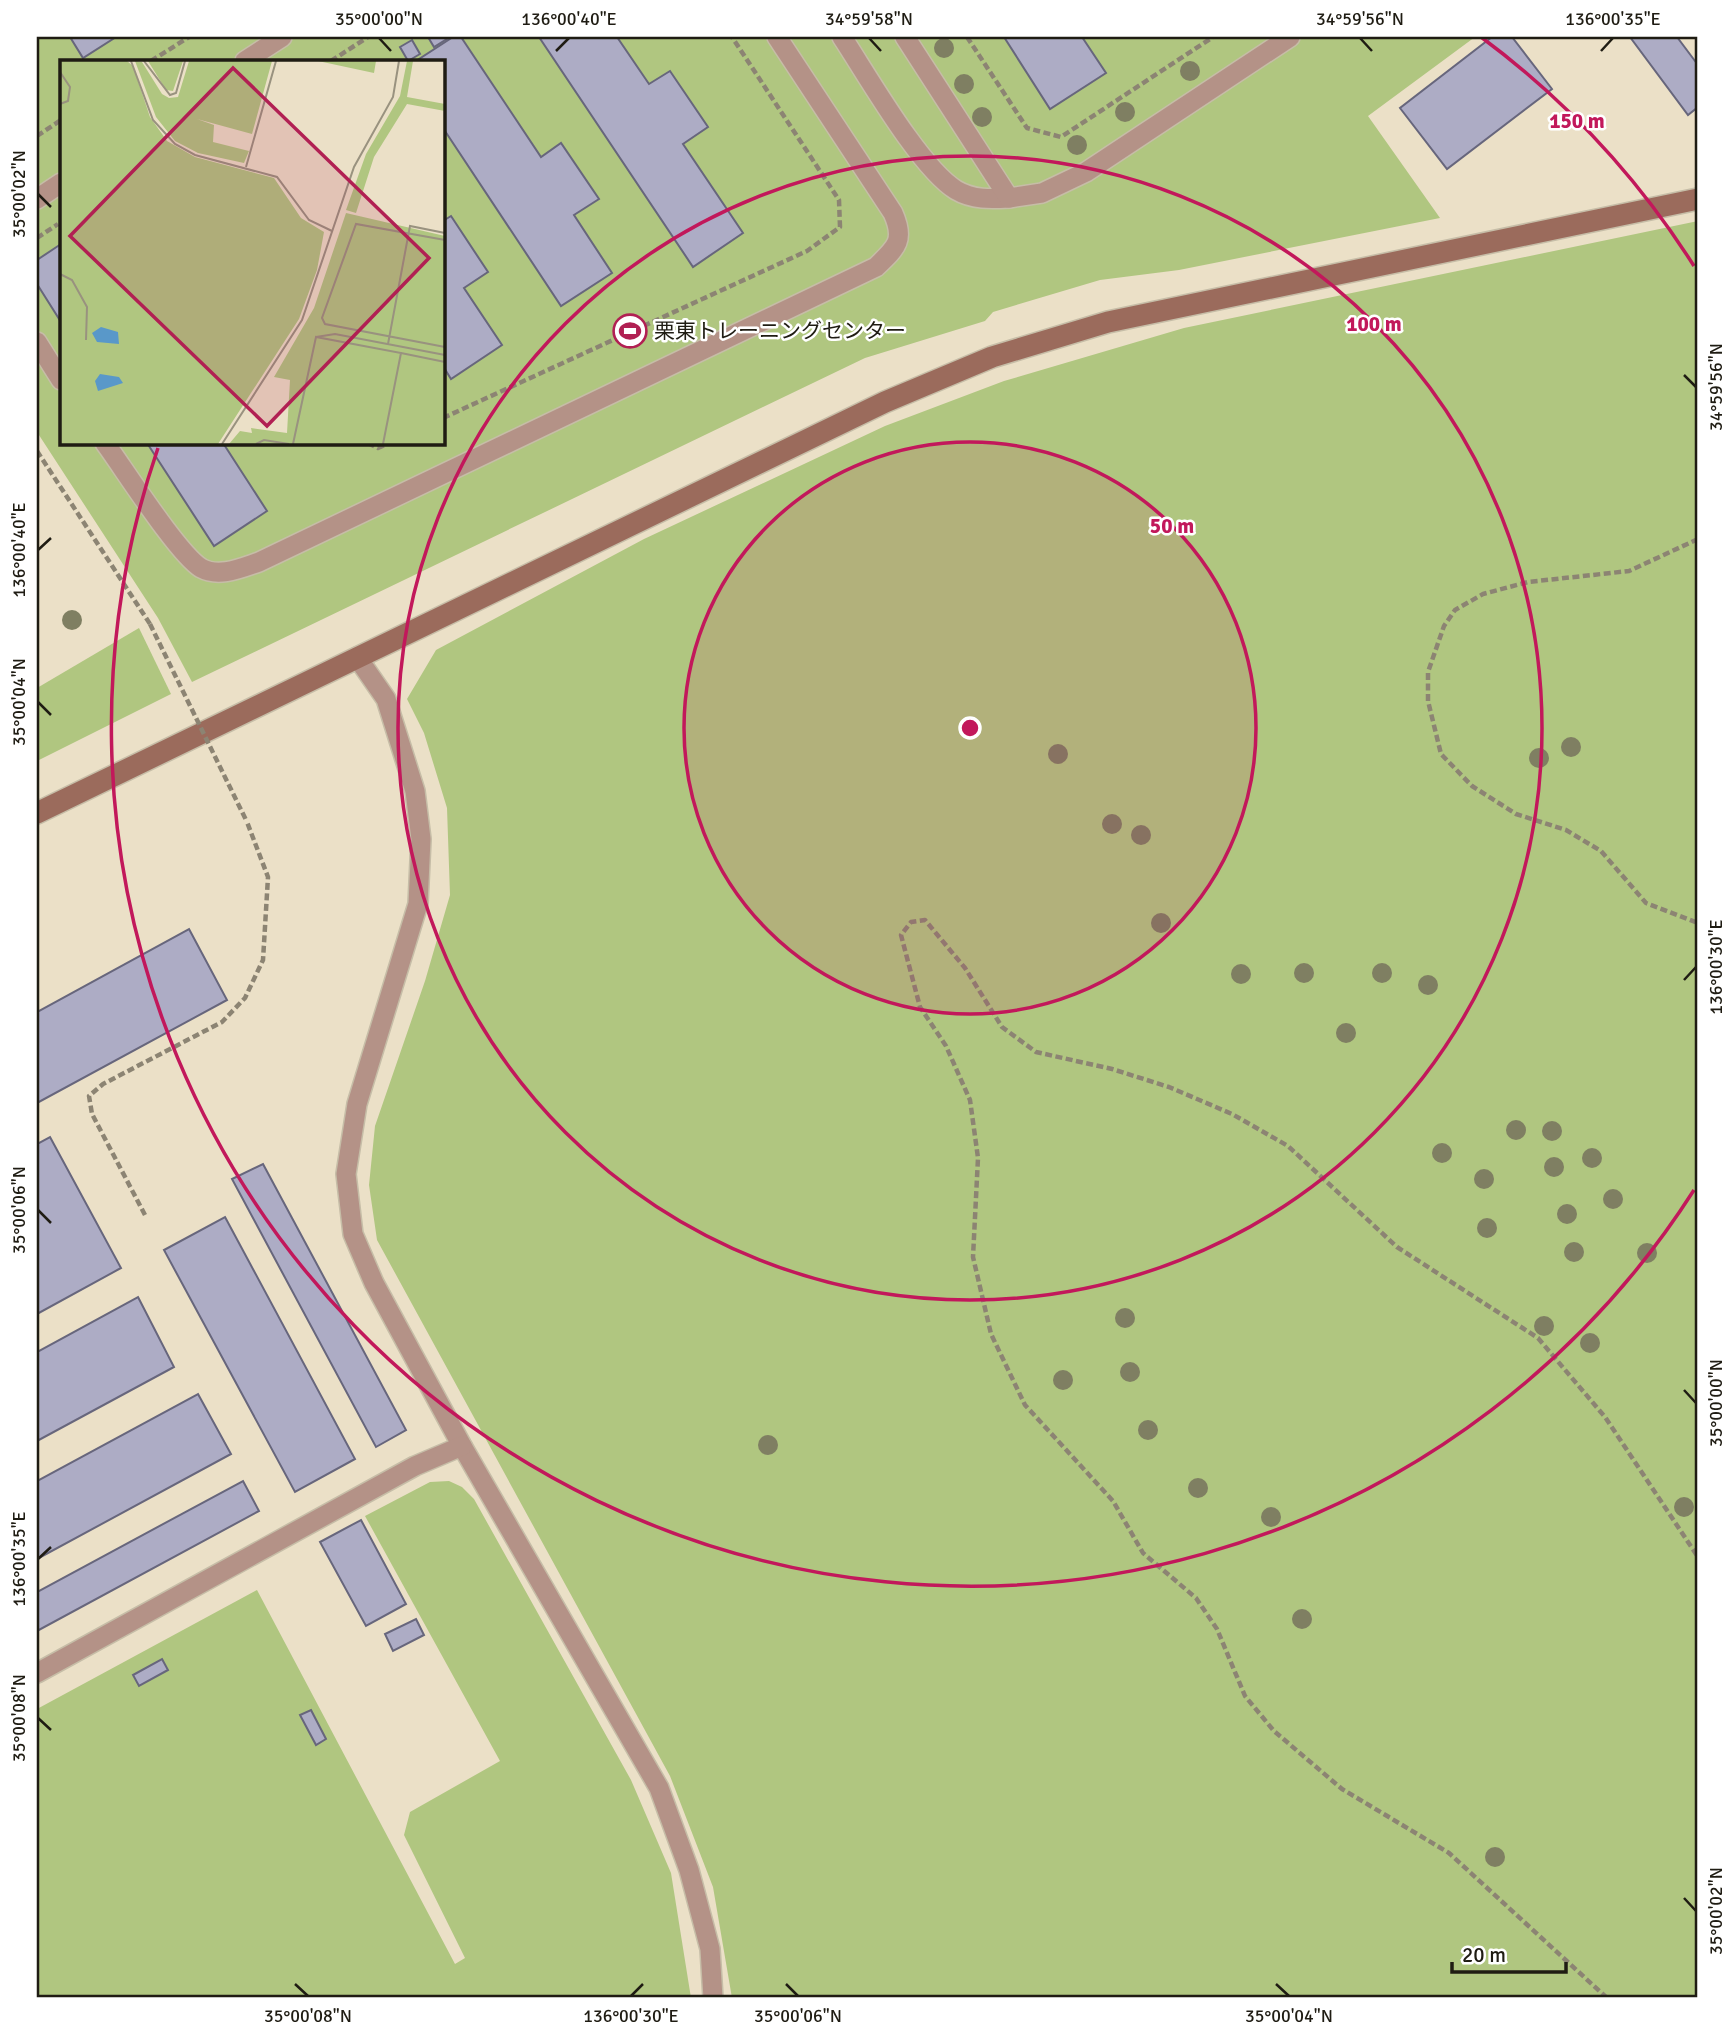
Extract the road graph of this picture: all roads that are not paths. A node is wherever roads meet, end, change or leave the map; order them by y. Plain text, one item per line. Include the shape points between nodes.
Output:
1 (282, 37) edge
2 (777, 37) edge
3 (842, 37) edge
4 (905, 37) edge
5 (1290, 37) edge
6 (247, 60) edge
7 (60, 184) edge
8 (1009, 198) junction
9 (37, 199) edge
10 (1698, 199) edge
11 (37, 342) edge
12 (60, 378) edge
13 (106, 444) edge
14 (357, 657) junction
15 (37, 813) edge
16 (462, 1446) junction
17 (37, 1673) edge
18 (713, 1998) edge

1 - 6 lane
2 - 13 lane via 893,213 900,230 895,248 876,267 259,562 226,573 202,568 179,545
3 - 8 lane via 936,172 957,190 982,199
4 - 8 lane
5 - 8 lane via 1086,172 1042,193
7 - 9 lane
10 - 14 street via 1108,322 992,357 885,402
11 - 12 lane
14 - 15 street
14 - 16 lane via 386,699 415,791 421,839 418,904 357,1104 346,1174 353,1234 374,1283
16 - 17 lane via 415,1466
16 - 18 lane via 659,1788 689,1870 710,1949

